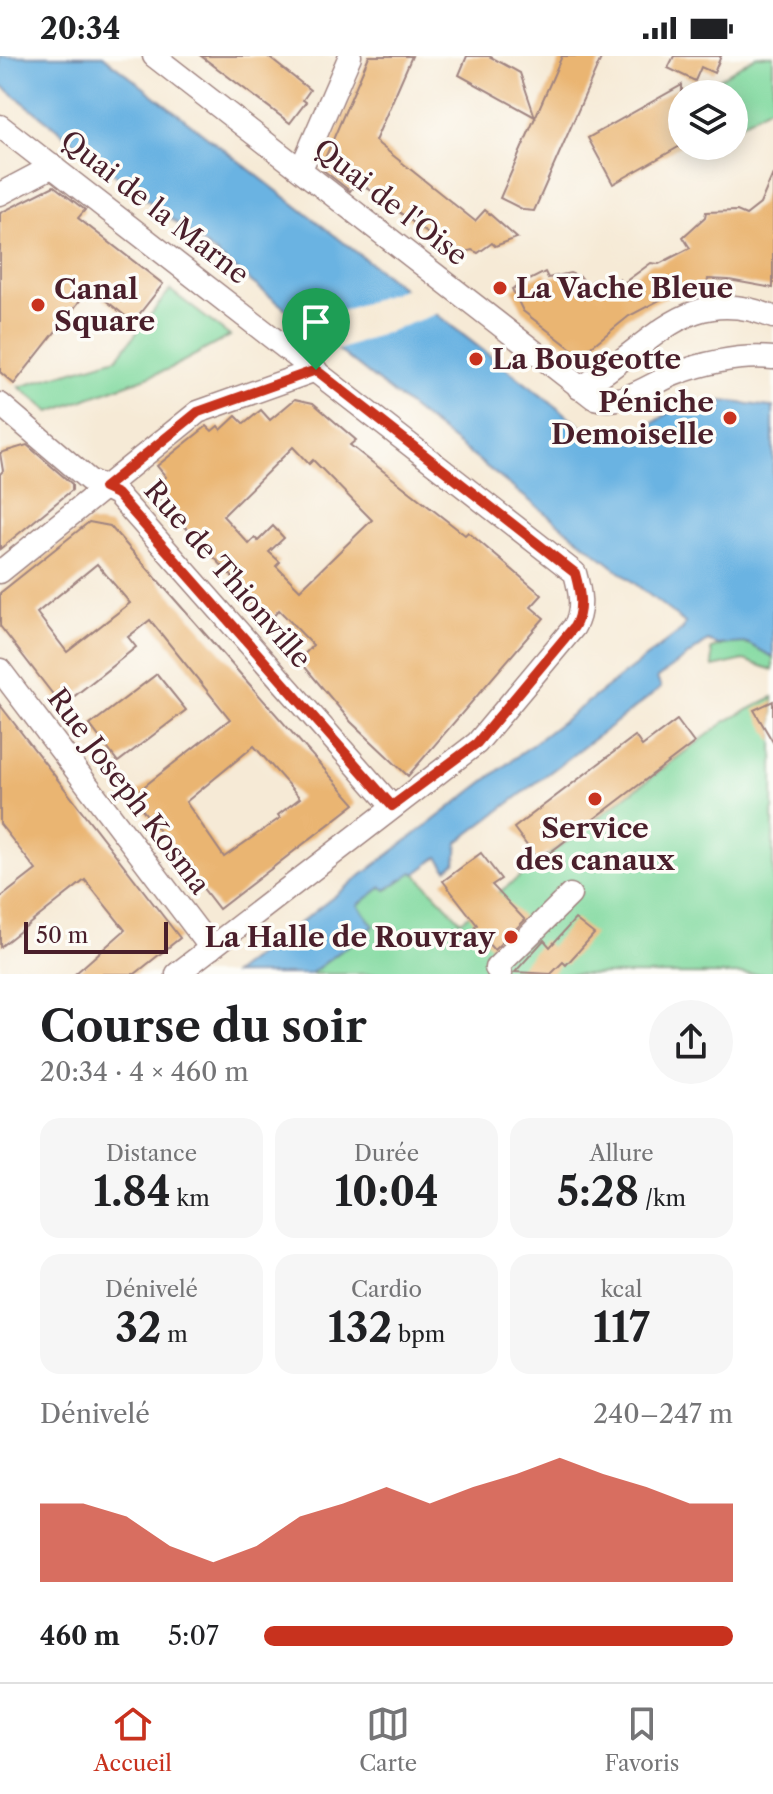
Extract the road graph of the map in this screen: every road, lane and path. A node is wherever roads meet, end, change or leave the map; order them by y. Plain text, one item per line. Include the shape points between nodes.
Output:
1 (154, 56) edge
2 (350, 56) edge
3 (0, 126) edge
4 (53, 166) junction
5 (301, 169) junction
6 (0, 194) edge
7 (773, 317) edge
8 (773, 358) edge
9 (316, 370) junction
10 (579, 388) junction
11 (0, 404) edge
12 (104, 488) junction
13 (0, 572) edge
14 (0, 670) edge
15 (392, 806) junction
16 (570, 895) dead end
17 (211, 948) junction
18 (177, 974) edge
19 (501, 974) edge

1 - 5 street, Quai de l'Oise
2 - 5 street
3 - 4 street, Quai de la Marne
4 - 6 street
4 - 9 street, Quai de la Marne
5 - 10 street, Quai de l'Oise
7 - 10 street via 738,307 691,311
8 - 10 street, Quai de l'Oise via 753,356 700,366 606,401
9 - 12 street via 198,412
9 - 15 street, Quai de la Marne via 575,573 580,617 574,627 477,743
11 - 12 street, Rue de Thionville
12 - 13 street
12 - 15 street, Rue de Thionville via 117,494
14 - 17 street, Rue Joseph Kosma
15 - 17 street
16 - 19 street via 496,968
17 - 18 street

